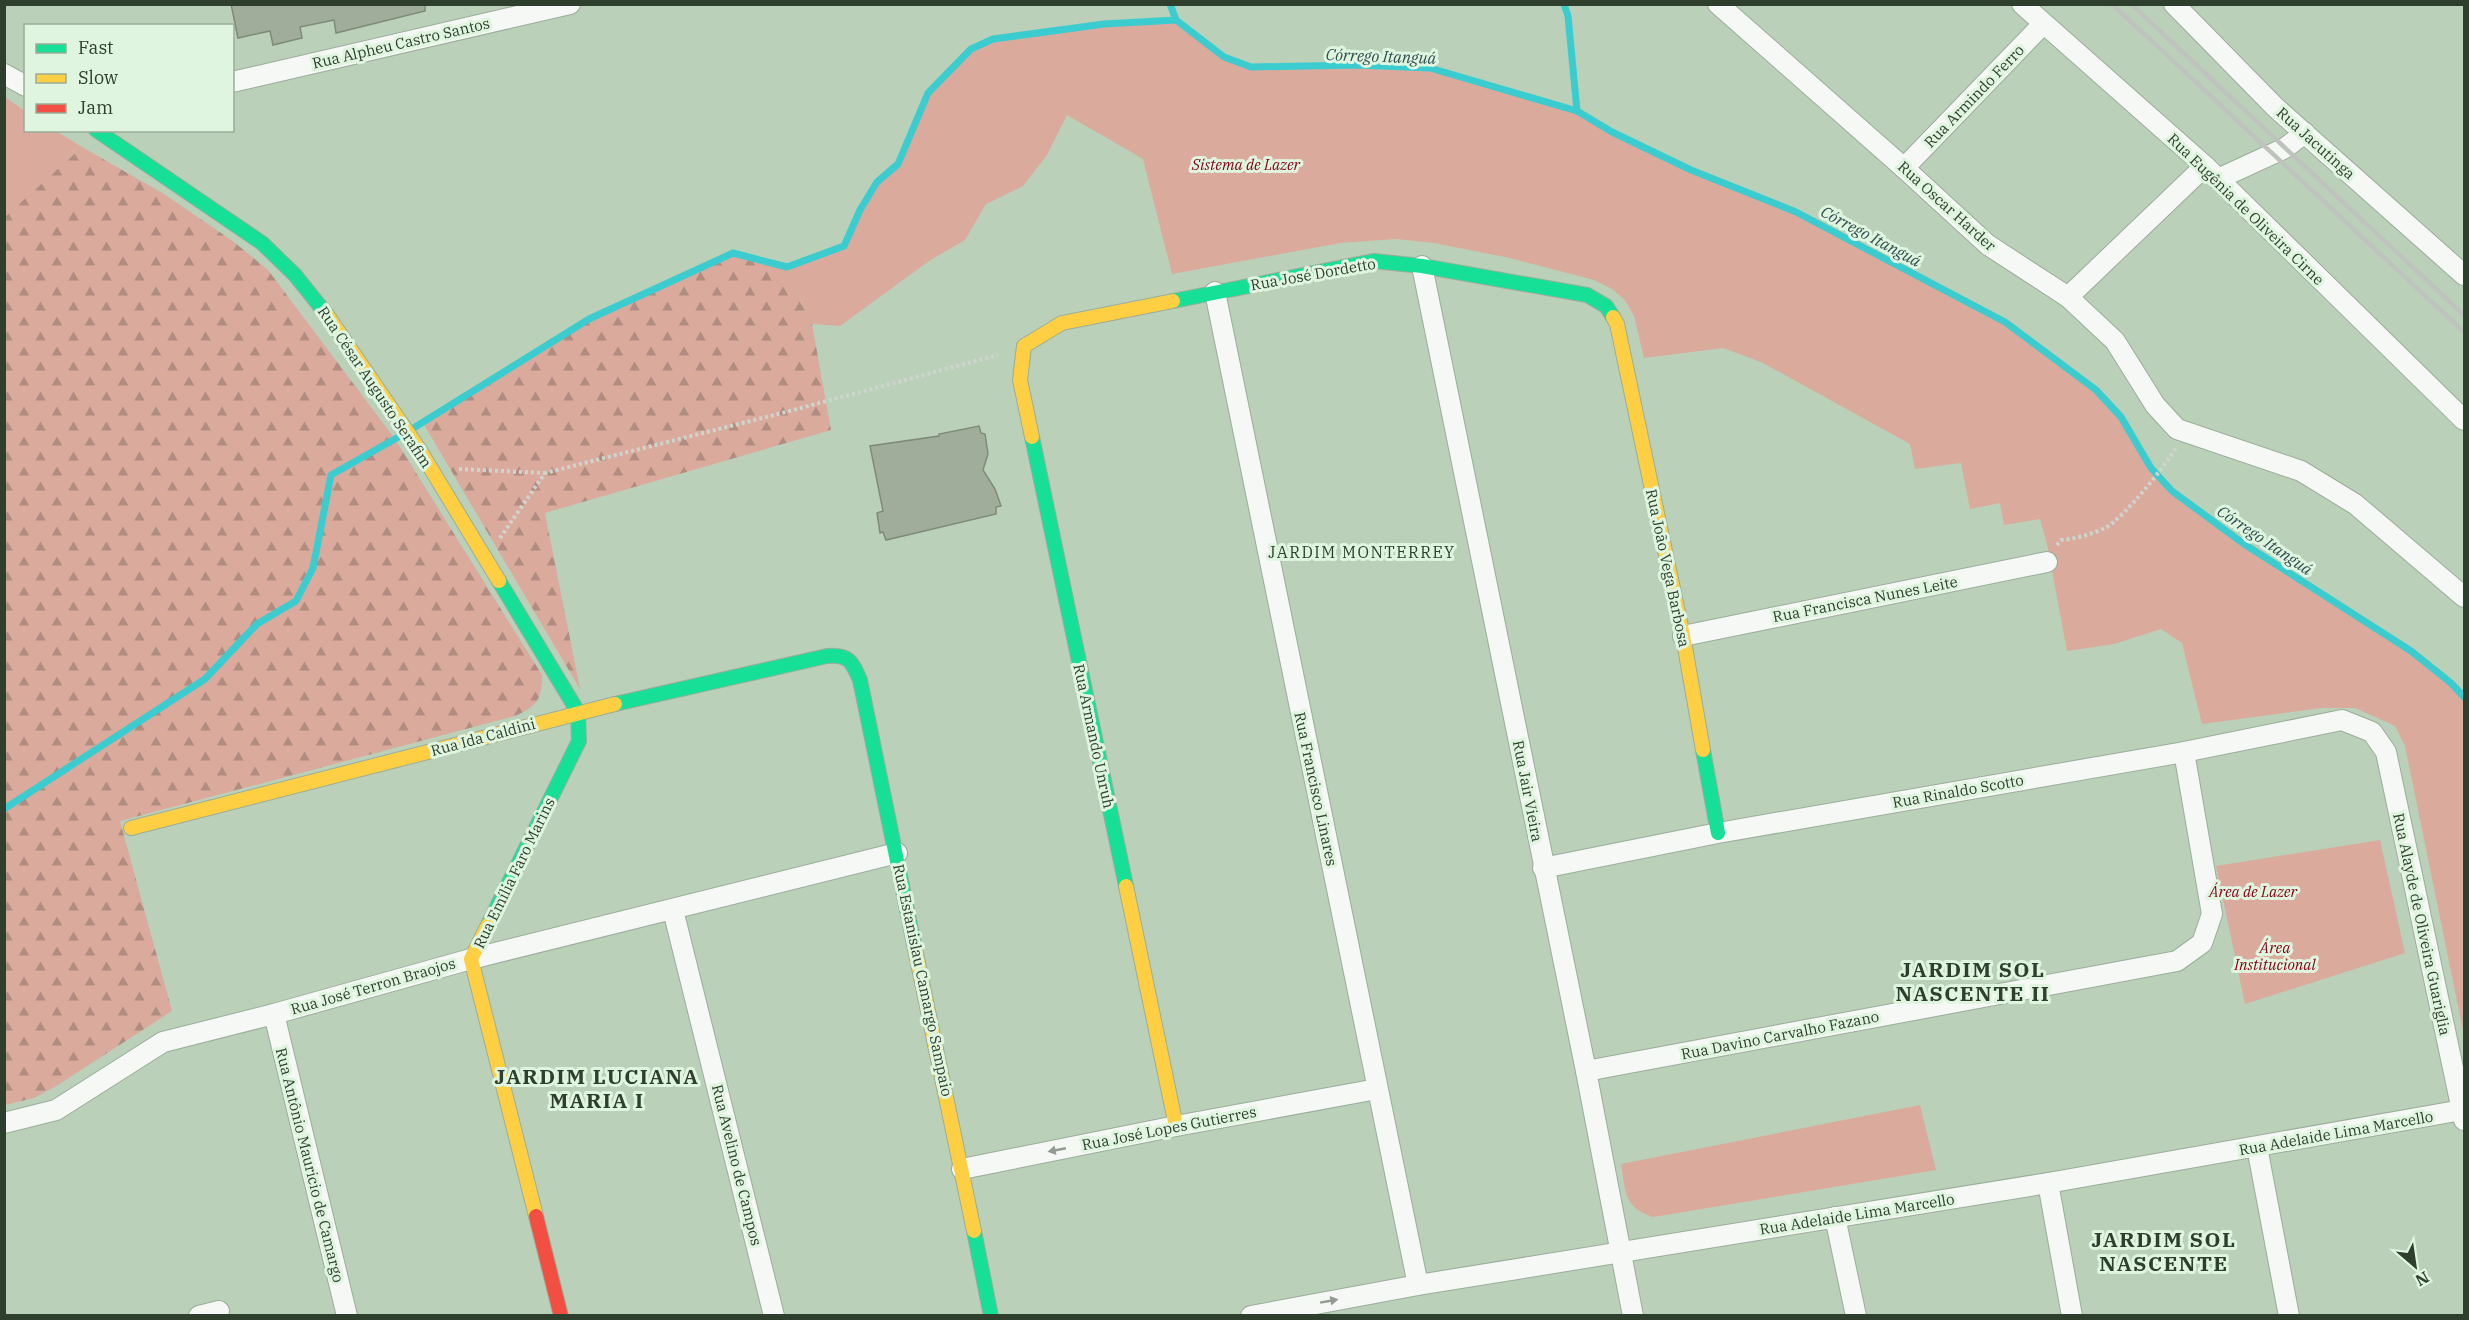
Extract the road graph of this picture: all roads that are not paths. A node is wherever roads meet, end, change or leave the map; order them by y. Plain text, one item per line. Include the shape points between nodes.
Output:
1 (570, 4) edge
2 (1718, 4) edge
3 (2022, 4) edge
4 (2174, 4) edge
5 (2043, 24) junction
6 (4, 74) edge
7 (234, 82) edge
8 (24, 85) edge
9 (99, 132) edge
10 (2305, 133) junction
11 (1904, 168) junction
12 (2212, 172) junction
13 (1422, 266) junction
14 (2464, 275) edge
15 (1215, 292) junction
16 (2068, 297) junction
17 (1606, 306) joint
18 (1024, 346) joint
19 (2464, 420) edge
20 (2047, 562) road end
21 (2464, 597) edge
22 (1683, 636) junction
23 (838, 655) joint
24 (578, 712) junction
25 (2372, 732) joint
26 (2184, 752) junction
27 (131, 828) dead end
28 (1718, 833) junction
29 (897, 853) junction
30 (1543, 868) junction
31 (673, 910) junction
32 (471, 959) junction
33 (274, 1014) junction
34 (1586, 1071) junction
35 (1377, 1089) junction
36 (2463, 1115) edge
37 (4, 1123) edge
38 (1176, 1126) junction
39 (2258, 1147) junction
40 (962, 1168) junction
41 (2048, 1183) junction
42 (1835, 1217) junction
43 (1621, 1252) junction
44 (1418, 1285) junction
45 (219, 1311) dead end
46 (199, 1316) edge
47 (347, 1316) edge
48 (561, 1316) edge
49 (774, 1316) edge
50 (992, 1316) edge
51 (1251, 1316) edge
52 (1633, 1316) edge
53 (1856, 1316) edge
54 (2072, 1316) edge
55 (2289, 1316) edge

1 - 7 street, Rua Alpheu Castro Santos
2 - 11 street, Rua Oscar Harder
3 - 5 street, Rua Eugênia de Oliveira Cirne
4 - 10 street, Rua Jacutinga
5 - 11 street, Rua Armindo Ferro
5 - 12 street, Rua Eugênia de Oliveira Cirne
6 - 8 street
9 - 24 street, Rua César Augusto Serafim via 261,243 295,275 333,323 419,449
10 - 12 street via 2285,148
10 - 14 street, Rua Jacutinga
11 - 16 street, Rua Oscar Harder via 1988,245
12 - 16 street
12 - 19 street, Rua Eugênia de Oliveira Cirne
13 - 15 street, Rua José Dordetto via 1374,261
13 - 17 street, Rua José Dordetto via 1587,295
13 - 30 street, Rua Jair Vieira
15 - 18 street, Rua José Dordetto via 1062,323
15 - 35 street, Rua Francisco Linares
16 - 21 street, Rua Oscar Harder via 2115,341 2155,405 2178,429 2301,471 2355,504
17 - 22 street, Rua João Vega Barbosa via 1617,324
18 - 38 street, Rua Armando Unruh via 1020,380
20 - 22 street, Rua Francisca Nunes Leite
22 - 28 street, Rua João Vega Barbosa
23 - 24 street, Rua Ida Caldini
23 - 29 street, Rua Estanislau Camargo Sampaio via 851,661 860,680
24 - 27 street, Rua Ida Caldini
24 - 32 street, Rua Emília Faro Marins via 579,741
25 - 26 street, Rua Rinaldo Scotto via 2342,720
25 - 36 street, Rua Alayde de Oliveira Guariglia via 2386,752
26 - 28 street, Rua Rinaldo Scotto
26 - 34 street, Rua Davino Carvalho Fazano via 2212,914 2202,943 2177,961
28 - 30 street, Rua Rinaldo Scotto
29 - 31 street, Rua José Terron Braojos
29 - 40 street, Rua Estanislau Camargo Sampaio
30 - 34 street, Rua Jair Vieira
31 - 32 street, Rua José Terron Braojos
31 - 49 street, Rua Avelino de Campos
32 - 33 street, Rua José Terron Braojos
32 - 48 street, Rua Emília Faro Marins
33 - 37 street, Rua José Terron Braojos via 163,1042 56,1110
33 - 47 street, Rua Antônio Mauricio de Camargo
34 - 43 street, Rua Jair Vieira
35 - 38 street, Rua José Lopes Gutierres
35 - 44 street, Rua Francisco Linares
36 - 39 street, Rua Adelaide Lima Marcello
38 -> 40 street, Rua José Lopes Gutierres
39 - 41 street, Rua Adelaide Lima Marcello
39 - 55 street
40 - 50 street, Rua Estanislau Camargo Sampaio
41 - 42 street, Rua Adelaide Lima Marcello
41 - 54 street
42 - 43 street, Rua Adelaide Lima Marcello
42 - 53 street
43 - 44 street, Rua Adelaide Lima Marcello
43 - 52 street, Rua Jair Vieira
51 -> 44 street, Rua Adelaide Lima Marcello
45 - 46 street

